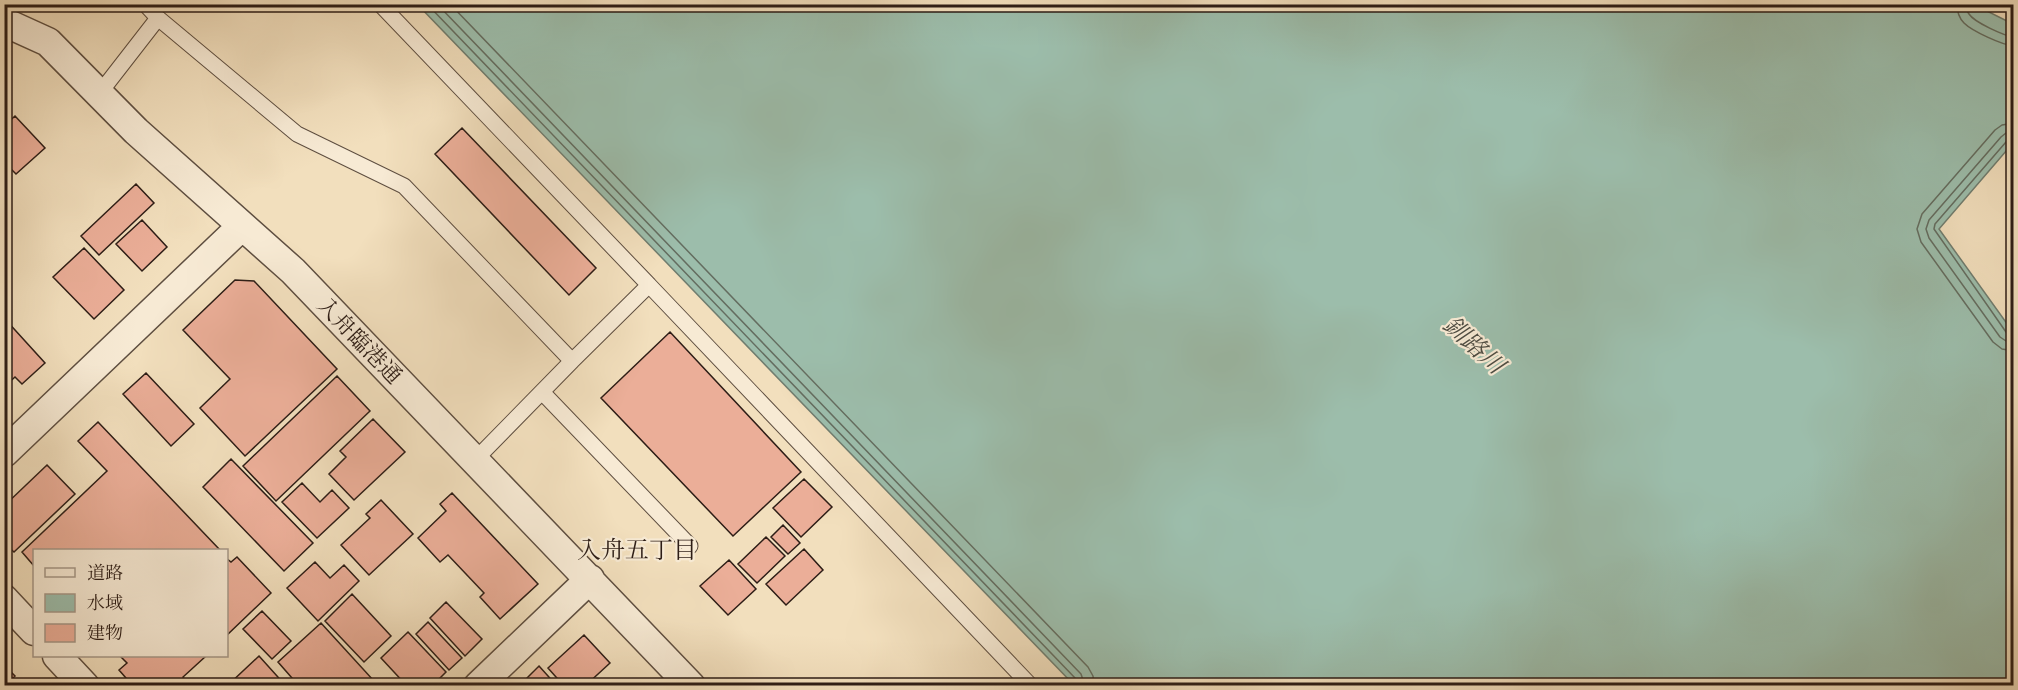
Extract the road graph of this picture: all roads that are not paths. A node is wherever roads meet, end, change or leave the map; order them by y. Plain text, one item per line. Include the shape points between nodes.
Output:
1 (145, 4) edge
2 (380, 4) edge
3 (158, 18) junction
4 (4, 22) edge
5 (99, 94) junction
6 (242, 225) junction
7 (649, 285) junction
8 (572, 361) junction
9 (542, 392) junction
10 (4, 453) edge
11 (475, 460) junction
12 (690, 546) dead end
13 (590, 579) junction
14 (4, 599) edge
15 (33, 631) edge
16 (58, 657) edge
17 (85, 686) edge
18 (478, 686) edge
19 (691, 686) edge
20 (1031, 686) edge

1 - 3 lane
2 - 7 lane
3 - 5 lane
3 - 8 lane via 297,134 404,186
4 - 5 street, 入舟臨港通 via 48,42
5 - 6 street, 入舟臨港通 via 136,132
6 - 10 street
6 - 11 street, 入舟臨港通 via 293,271
7 - 8 lane
7 - 20 lane
8 - 9 lane
9 - 11 lane
9 - 12 lane
11 - 13 street, 入舟臨港通
13 - 18 street
13 - 19 street, 入舟臨港通
14 - 15 street
16 - 17 street

